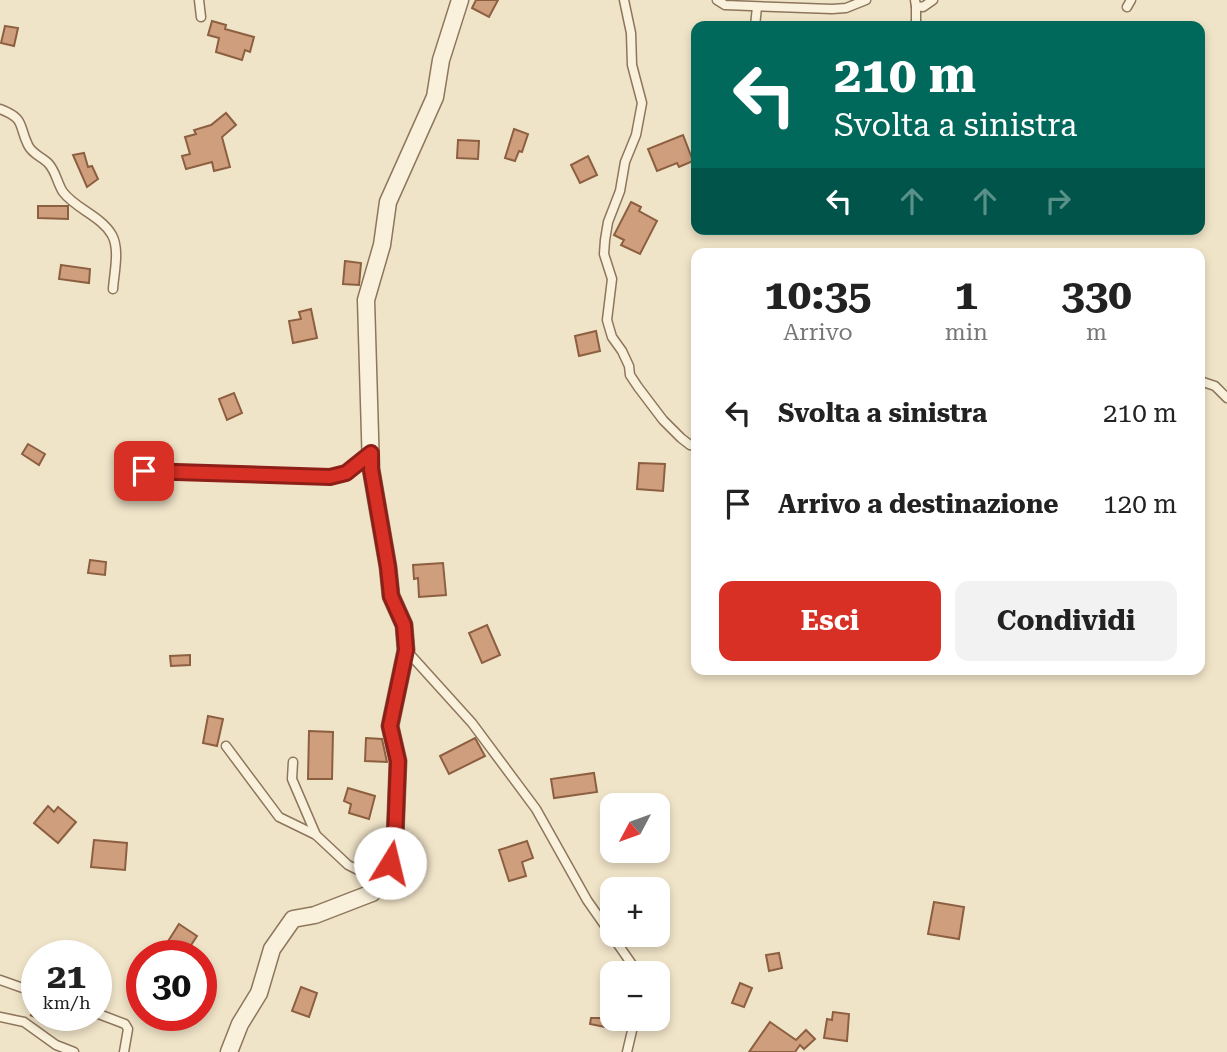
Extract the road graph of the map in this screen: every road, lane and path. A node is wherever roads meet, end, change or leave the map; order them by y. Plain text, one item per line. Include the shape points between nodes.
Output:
1 (199, 0) edge
2 (460, 0) edge
3 (624, 0) edge
4 (717, 0) edge
5 (866, 0) edge
6 (933, 0) edge
7 (916, 3) edge
8 (770, 4) edge
9 (757, 6) junction
10 (201, 17) dead end
11 (756, 21) edge
12 (916, 21) edge
13 (0, 109) edge
14 (113, 289) dead end
15 (1205, 383) edge
16 (1227, 398) edge
17 (691, 445) edge
18 (371, 453) junction
19 (144, 471) dead end
20 (406, 650) junction
21 (226, 746) dead end
22 (293, 762) dead end
23 (316, 835) junction
24 (390, 863) junction
25 (630, 961) edge
26 (0, 980) edge
27 (21, 987) edge
28 (0, 1017) edge
29 (112, 1019) edge
30 (632, 1031) edge
31 (74, 1052) edge
32 (124, 1052) edge
33 (229, 1052) edge
34 (627, 1052) edge

1 - 10 lane
2 - 18 street via 435,97 388,202 382,245 366,300
3 - 17 lane via 642,103 604,240 612,279 607,320 638,387 663,420
4 - 9 lane via 725,5
5 - 8 lane via 846,8
6 - 7 lane via 923,7
7 - 12 lane
8 - 9 lane
9 - 11 lane
13 - 14 lane via 23,125 28,146 50,165 61,190 111,234 115,243
15 - 16 lane
18 - 19 lane via 346,473 330,477
18 - 20 street via 391,596 404,625
20 - 24 street via 390,726 398,761
20 - 25 lane via 472,723 536,809 587,900
21 - 23 lane via 279,817
22 - 23 lane via 292,779
23 - 24 lane via 360,871
24 - 33 street via 387,877 372,893 293,919 272,949 259,993
26 - 27 lane
28 - 31 lane via 24,1022
29 - 32 lane via 128,1029
30 - 34 lane

